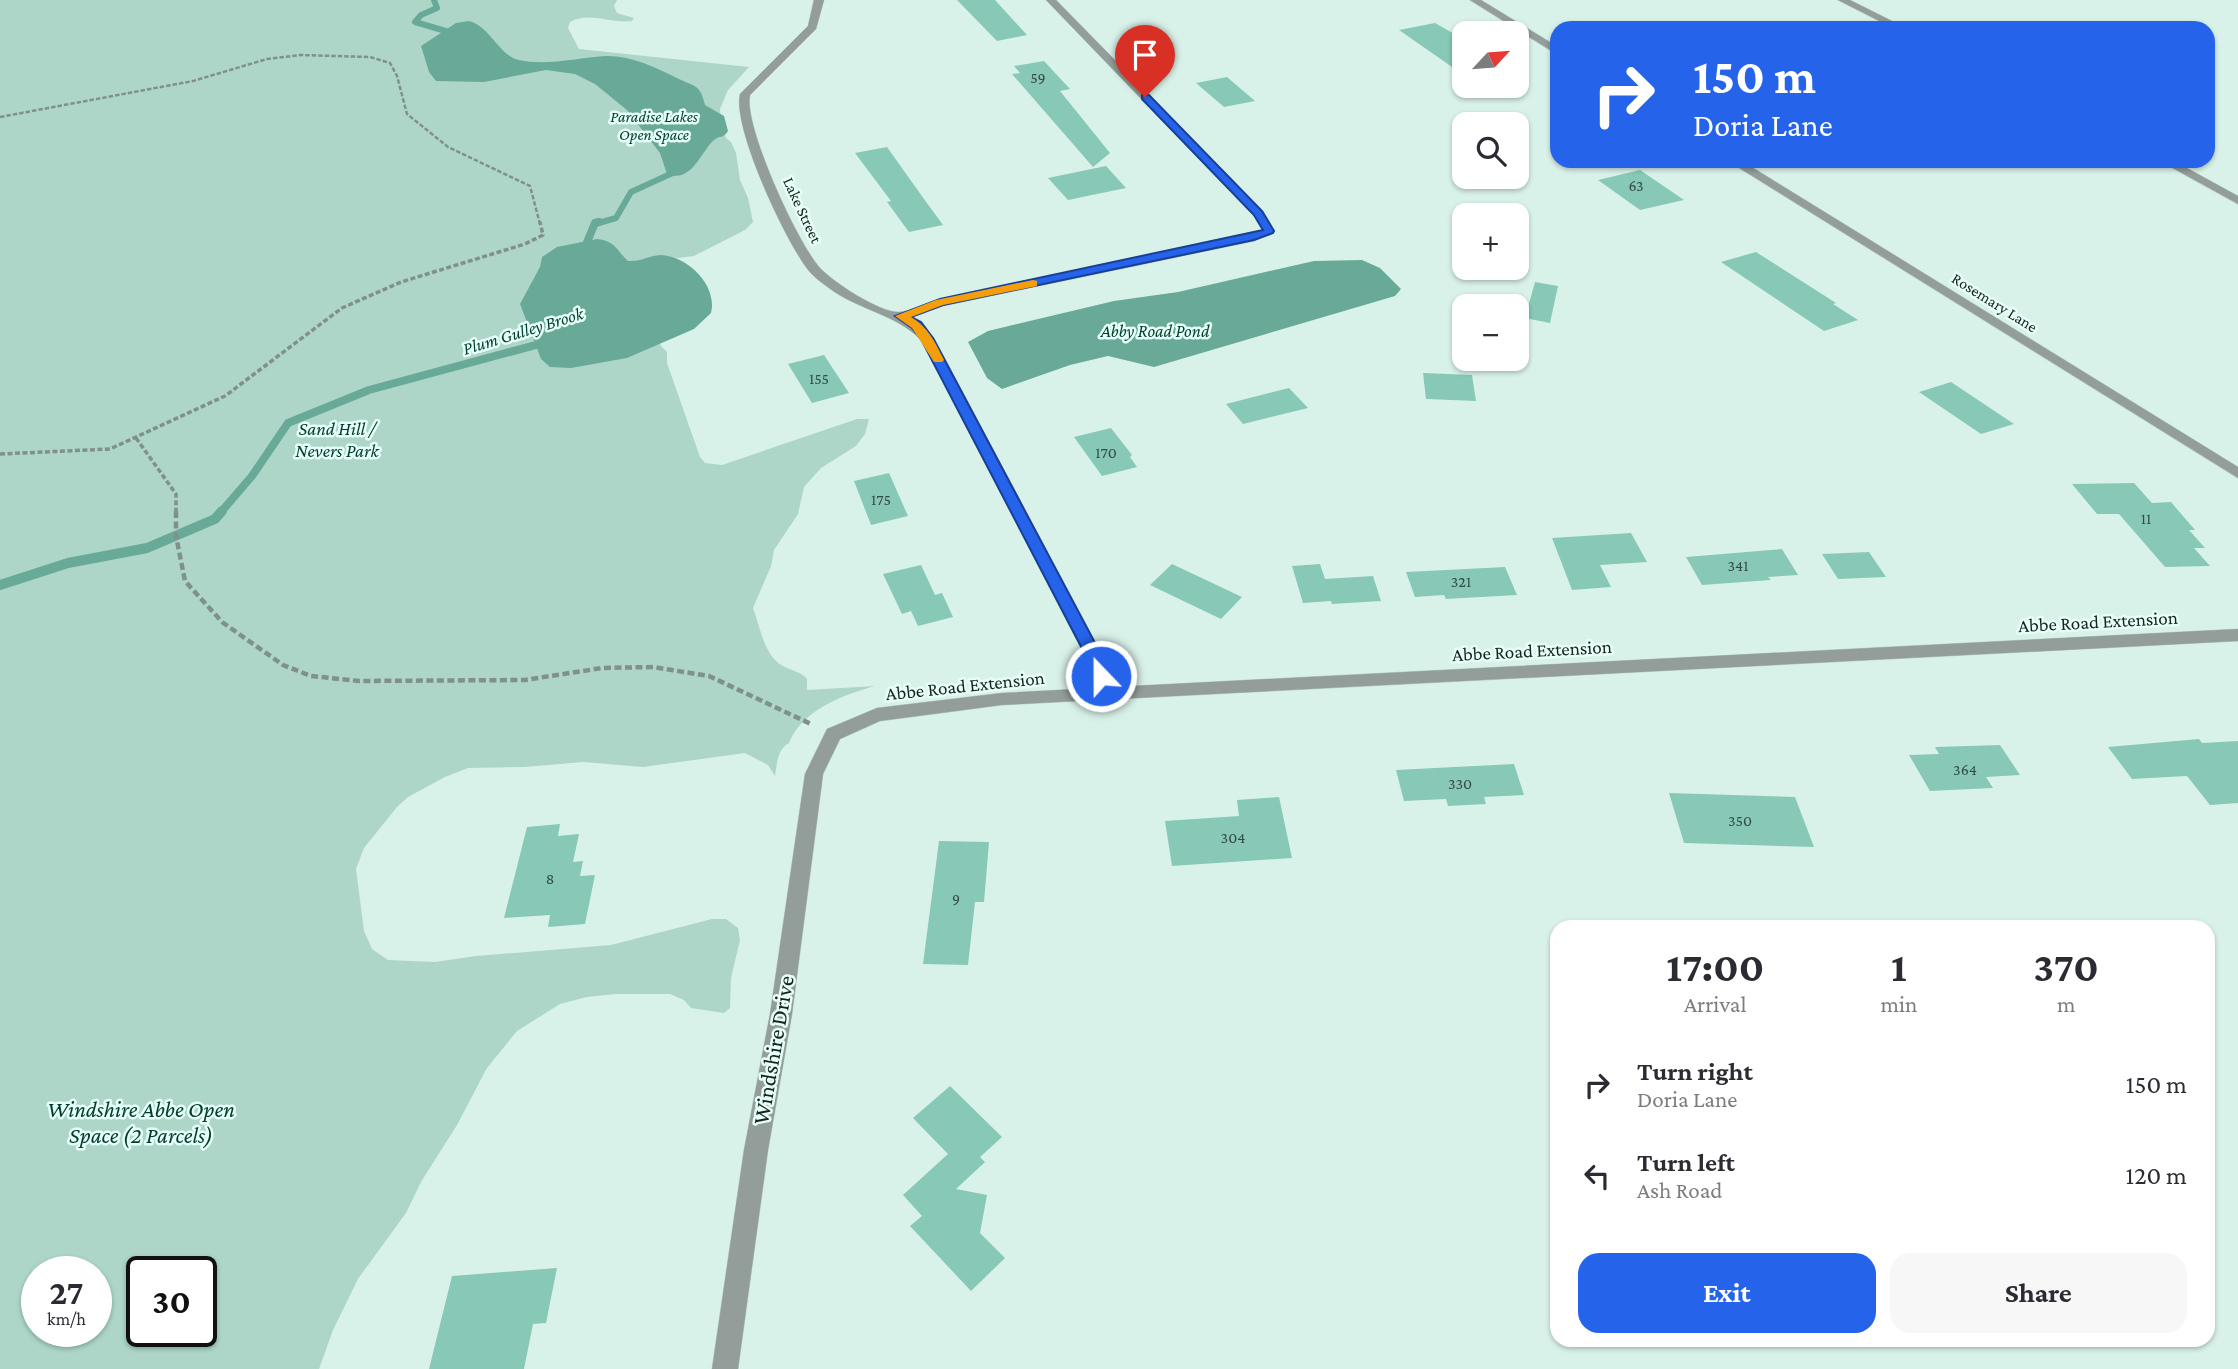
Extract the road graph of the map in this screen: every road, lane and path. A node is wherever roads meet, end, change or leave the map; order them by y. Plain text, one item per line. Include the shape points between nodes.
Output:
1 (820, 0) edge
2 (1051, 0) edge
3 (1475, 0) edge
4 (1843, 0) edge
5 (1886, 21) edge
6 (1550, 47) edge
7 (0, 117) edge
8 (1745, 168) edge
9 (2179, 168) edge
10 (2238, 201) edge
11 (901, 316) junction
12 (136, 439) junction
13 (0, 454) edge
14 (2238, 473) edge
15 (2238, 635) edge
16 (1106, 694) junction
17 (833, 734) junction
18 (725, 1369) edge

1 - 11 street, Lake Street via 813,27 756,81 742,109 751,138 812,267 848,296
2 - 11 street via 1259,214 1269,231 940,303
3 - 6 street
4 - 5 street
7 - 12 path via 193,80 267,60 300,55 370,57 390,63 407,114 448,147 530,186 543,235 401,282 342,308 225,396
8 - 14 street, Rosemary Lane
9 - 10 street
11 - 16 street, Lake Street via 927,338 1095,658
12 - 13 path via 110,449
12 - 17 path via 176,494 176,536 185,581 222,622 284,665 311,676 359,681 525,680 602,668 653,667 709,676
15 - 16 street, Abbe Road Extension
16 - 17 street, Abbe Road Extension via 1002,699 877,715
17 - 18 street, Windshire Drive via 814,774

